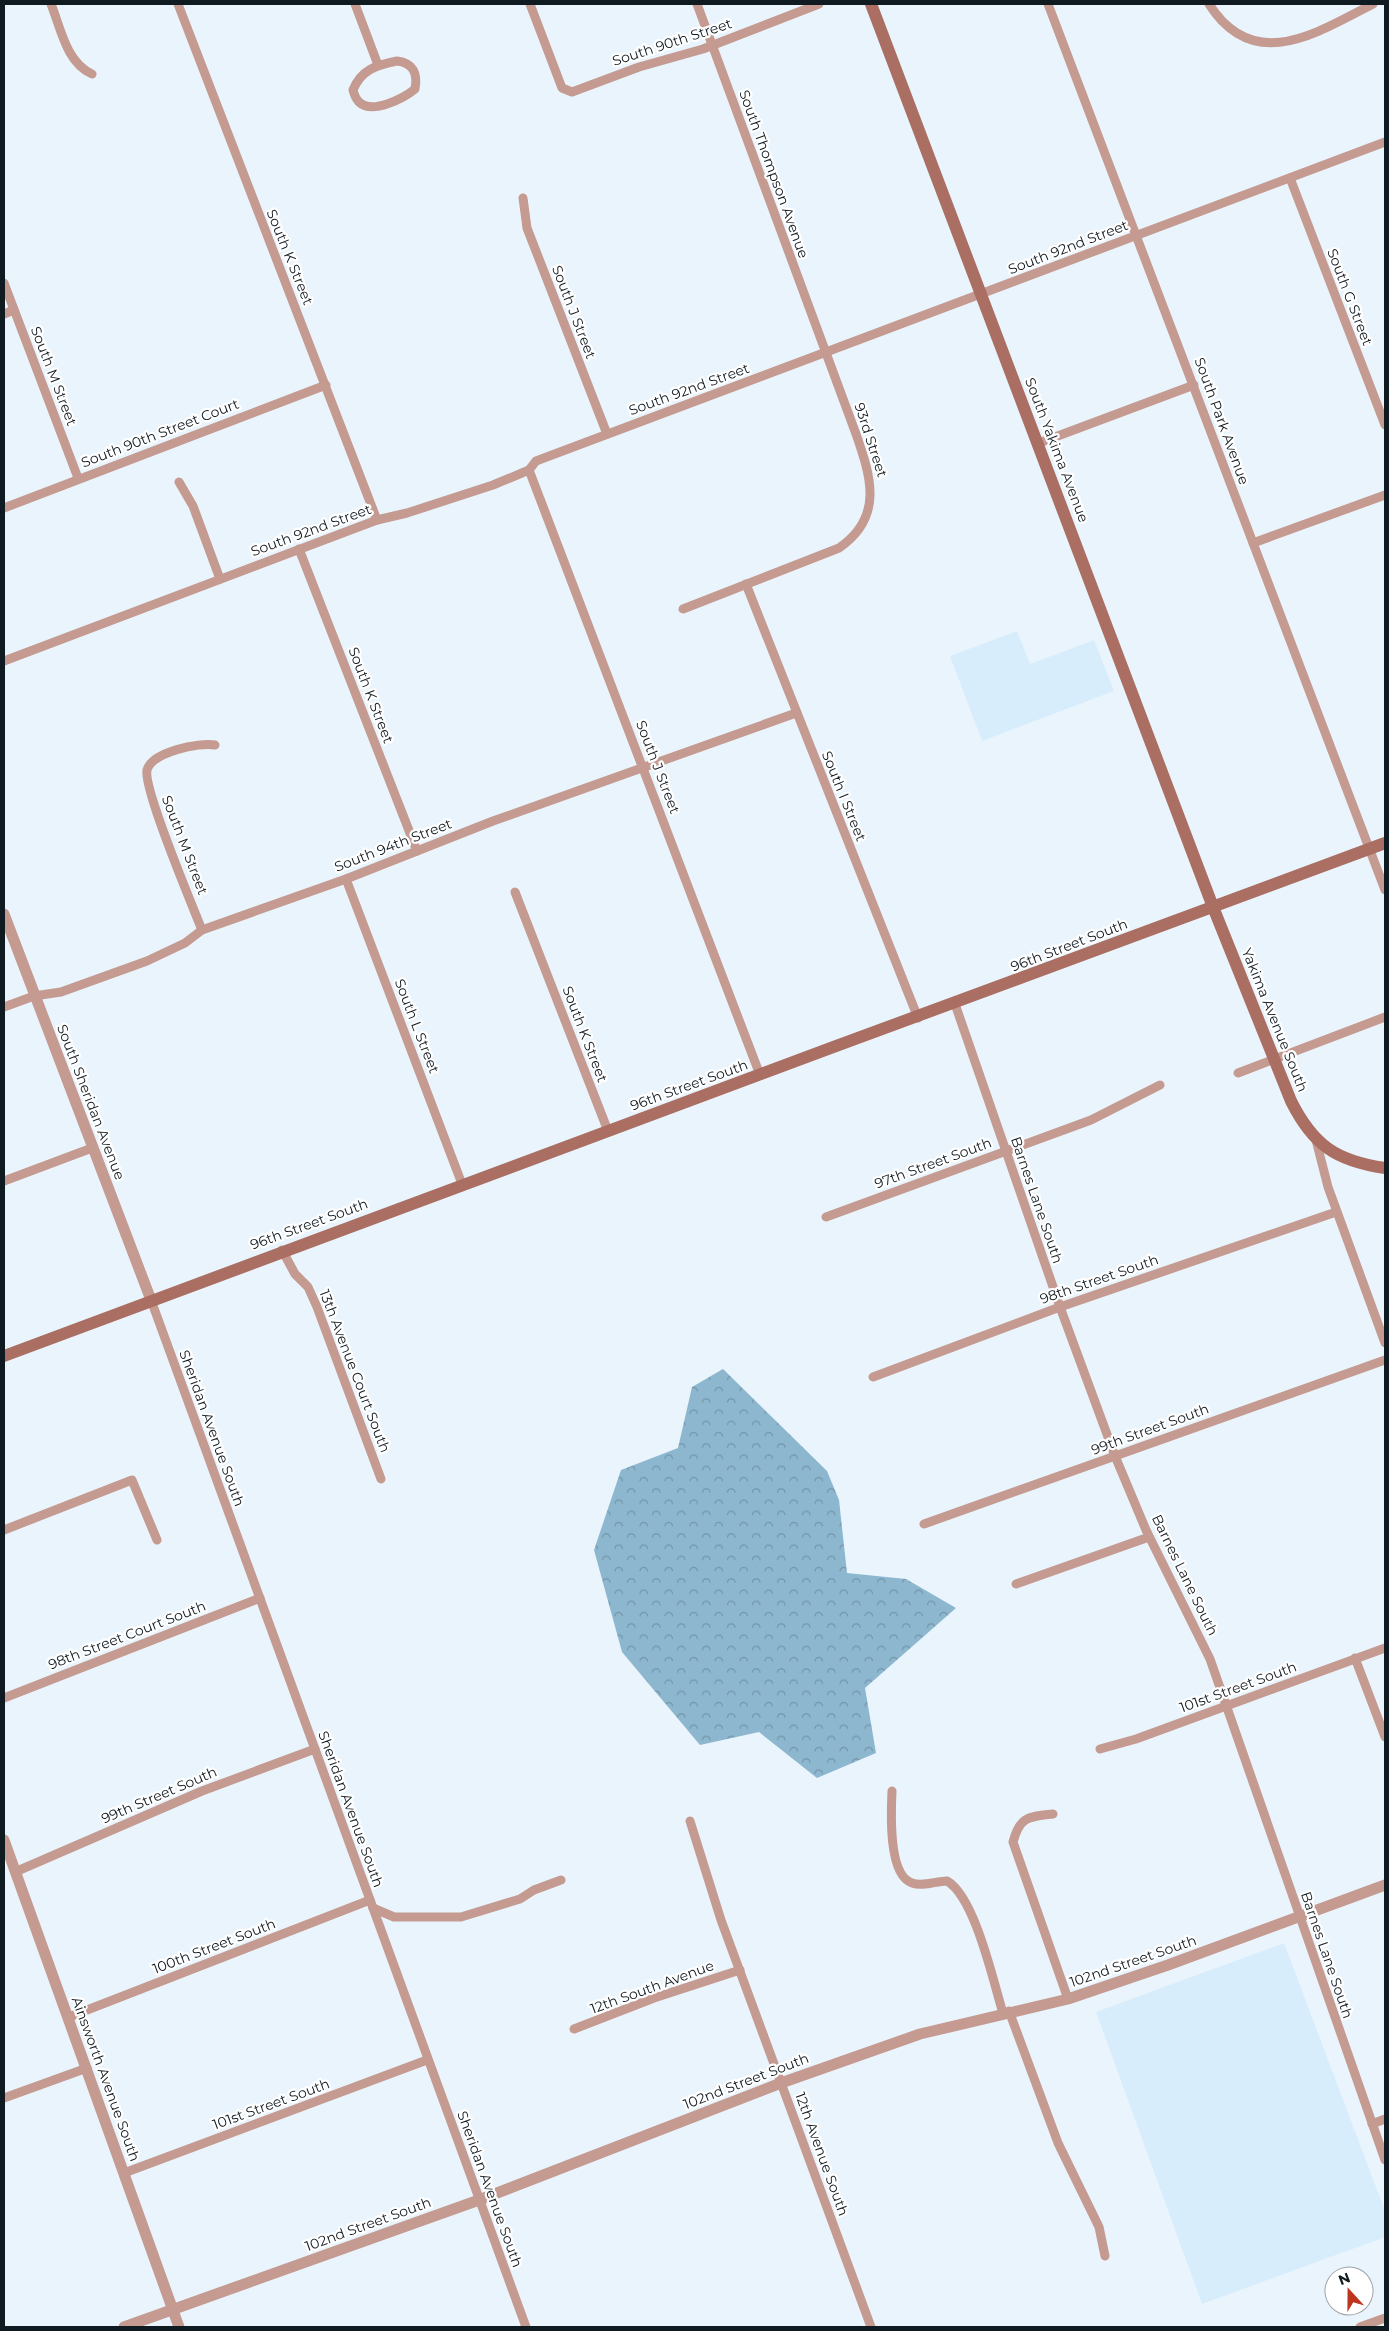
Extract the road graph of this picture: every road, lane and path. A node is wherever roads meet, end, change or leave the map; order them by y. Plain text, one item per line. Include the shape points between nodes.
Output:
1 (51, 4) edge
2 (178, 4) edge
3 (355, 4) edge
4 (530, 4) edge
5 (697, 4) edge
6 (819, 4) edge
7 (872, 4) edge
8 (1048, 4) edge
9 (1209, 4) edge
10 (1373, 4) edge
11 (712, 45) junction
12 (378, 65) junction
13 (92, 74) dead end
14 (1385, 142) edge
15 (1290, 178) junction
16 (523, 198) dead end
17 (1136, 236) junction
18 (4, 284) edge
19 (981, 294) junction
20 (14, 310) junction
21 (4, 314) edge
22 (826, 353) junction
23 (326, 385) junction
24 (1194, 385) junction
25 (1385, 425) edge
26 (607, 434) junction
27 (1039, 443) junction
28 (528, 470) junction
29 (78, 478) junction
30 (179, 482) dead end
31 (1385, 495) edge
32 (4, 508) edge
33 (377, 520) junction
34 (1252, 543) junction
35 (299, 549) junction
36 (220, 579) junction
37 (746, 584) junction
38 (683, 608) dead end
39 (4, 661) edge
40 (796, 713) junction
41 (215, 745) dead end
42 (644, 768) junction
43 (1385, 843) edge
44 (1370, 848) junction
45 (417, 851) junction
46 (346, 879) junction
47 (1385, 890) edge
48 (515, 892) dead end
49 (1213, 907) junction
50 (4, 914) edge
51 (202, 930) junction
52 (34, 996) junction
53 (955, 1004) junction
54 (4, 1007) edge
55 (1385, 1017) edge
56 (918, 1018) junction
57 (1274, 1059) junction
58 (1238, 1073) dead end
59 (760, 1075) junction
60 (1160, 1085) dead end
61 (608, 1131) junction
62 (1316, 1140) junction
63 (92, 1148) junction
64 (1006, 1151) junction
65 (1385, 1168) edge
66 (4, 1181) edge
67 (462, 1184) junction
68 (1336, 1212) junction
69 (826, 1217) dead end
70 (282, 1250) junction
71 (151, 1300) junction
72 (1060, 1307) junction
73 (1385, 1343) edge
74 (4, 1356) edge
75 (1385, 1360) edge
76 (873, 1377) dead end
77 (1116, 1456) junction
78 (381, 1479) dead end
79 (924, 1524) dead end
80 (4, 1530) edge
81 (1149, 1537) junction
82 (157, 1540) dead end
83 (1016, 1584) dead end
84 (260, 1598) junction
85 (1385, 1648) edge
86 (1355, 1658) junction
87 (4, 1698) edge
88 (1227, 1706) junction
89 (1385, 1737) edge
90 (315, 1749) junction
91 (1100, 1750) dead end
92 (892, 1791) dead end
93 (1053, 1814) dead end
94 (690, 1821) dead end
95 (4, 1840) edge
96 (15, 1872) junction
97 (561, 1880) dead end
98 (1385, 1885) edge
99 (371, 1904) junction
100 (1299, 1918) junction
101 (740, 1970) junction
102 (1068, 1999) junction
103 (1006, 2012) junction
104 (69, 2017) junction
105 (574, 2029) dead end
106 (428, 2060) junction
107 (87, 2068) junction
108 (781, 2083) junction
109 (4, 2098) edge
110 (1385, 2119) edge
111 (1372, 2124) junction
112 (1385, 2160) edge
113 (124, 2173) junction
114 (479, 2200) junction
115 (1105, 2256) dead end
116 (173, 2310) junction
117 (1385, 2318) edge
118 (124, 2327) edge
119 (180, 2327) edge
120 (526, 2327) edge
121 (871, 2327) edge
122 (1360, 2327) edge

1 - 13 street via 72,59
2 - 23 street, South K Street
3 - 12 street
4 - 11 street, South 90th Street via 562,88 572,92
5 - 11 street, South Thompson Avenue
6 - 11 street, South 90th Street
7 - 19 main road, South Yakima Avenue
8 - 17 street, South Park Avenue
9 - 10 street via 1236,32 1265,44 1277,44 1295,41 1324,29
11 - 22 street, South Thompson Avenue
12 - 12 street via 358,79 353,90 359,102 368,107 385,104 404,98 415,89 417,78 408,62
14 - 15 street, South 92nd Street
15 - 17 street, South 92nd Street
15 - 25 street, South G Street
16 - 26 street, South J Street via 527,228
17 - 19 street, South 92nd Street
17 - 24 street, South Park Avenue
18 - 20 street, South M Street
19 - 22 street, South 92nd Street
19 - 27 main road, South Yakima Avenue
20 - 21 street
20 - 29 street, South M Street
22 - 26 street, South 92nd Street
22 - 37 street, 93rd Street via 868,467 871,482 869,505 858,529 839,548
23 - 29 street, South 90th Street Court
23 - 33 street, South K Street
24 - 27 street
24 - 34 street, South Park Avenue
26 - 28 street, South 92nd Street via 536,461
27 - 49 main road, South Yakima Avenue
28 - 33 street, South 92nd Street via 407,514
28 - 42 street, South J Street
29 - 32 street, South 90th Street Court
30 - 36 street via 193,506
31 - 34 street
33 - 35 street, South 92nd Street
34 - 44 street, South Park Avenue
35 - 36 street, South 92nd Street
35 - 45 street, South K Street
36 - 39 street, South 92nd Street
37 - 38 street, 93rd Street
37 - 40 street, South I Street
40 - 42 street, South 94th Street
40 - 56 street, South I Street
41 - 51 street, South M Street via 187,747 158,758 147,770 149,790
42 - 45 street, South 94th Street
42 - 59 street, South J Street
43 - 44 main road, 96th Street South
44 - 47 street, South Park Avenue
44 - 49 main road, 96th Street South
45 - 46 street, South 94th Street
46 - 51 street, South 94th Street
46 - 67 street, South L Street
48 - 61 street, South K Street
49 - 53 main road, 96th Street South
49 - 57 main road, Yakima Avenue South
50 - 52 street, South Sheridan Avenue
51 - 52 street, South 94th Street via 185,943 147,961 61,992
52 - 54 street, South 94th Street
52 - 63 street, South Sheridan Avenue
53 - 56 main road, 96th Street South
53 - 64 street, Barnes Lane South
55 - 57 street
56 - 59 main road, 96th Street South
57 - 58 street
57 - 62 main road, Yakima Avenue South via 1298,1116
59 - 61 main road, 96th Street South
60 - 64 street, 97th Street South via 1091,1120
61 - 67 main road, 96th Street South
62 - 65 main road, Yakima Avenue South via 1349,1161
62 - 68 street, Yakima Avenue South
63 - 66 street
63 - 71 street, South Sheridan Avenue
64 - 69 street, 97th Street South
64 - 72 street, Barnes Lane South
67 - 70 main road, 96th Street South
68 - 72 street, 98th Street South
68 - 73 street, Yakima Avenue South
70 - 71 main road, 96th Street South
70 - 78 street, 13th Avenue Court South via 289,1266 308,1287 317,1307
71 - 74 main road, 96th Street South
71 - 84 street, Sheridan Avenue South
72 - 76 street, 98th Street South
72 - 77 street, Barnes Lane South
75 - 77 street, 99th Street South
77 - 79 street, 99th Street South
77 - 81 street, Barnes Lane South
80 - 82 street via 132,1480
81 - 83 street
81 - 88 street, Barnes Lane South via 1202,1641
84 - 87 street, 98th Street Court South
84 - 90 street, Sheridan Avenue South
85 - 86 street, 101st Street South
86 - 88 street, 101st Street South
86 - 89 street
88 - 91 street, 101st Street South
88 - 100 street, Barnes Lane South
90 - 96 street, 99th Street South via 202,1791
90 - 99 street, Sheridan Avenue South
92 - 103 street via 891,1834 900,1872 913,1884 947,1881 959,1891 973,1918
93 - 102 street via 1026,1819 1017,1826 1013,1842
94 - 101 street, 12th Avenue South
95 - 96 street, Ainsworth Avenue South
96 - 104 street, Ainsworth Avenue South
97 - 99 street via 520,1899 461,1917 394,1917
98 - 100 street, 102nd Street South
99 - 104 street, 100th Street South
99 - 106 street, Sheridan Avenue South
100 - 102 street, 102nd Street South
100 - 111 street, Barnes Lane South
101 - 105 street, 12th South Avenue
101 - 108 street, 12th Avenue South
102 - 103 street, 102nd Street South
103 - 108 street, 102nd Street South via 920,2034
103 - 115 street via 1058,2143 1099,2227
104 - 107 street, Ainsworth Avenue South
106 - 113 street, 101st Street South
106 - 114 street, Sheridan Avenue South
107 - 109 street
107 - 113 street, Ainsworth Avenue South
108 - 114 street, 102nd Street South
108 - 121 street, 12th Avenue South
110 - 111 street
111 - 112 street, Barnes Lane South
113 - 116 street, Ainsworth Avenue South
114 - 116 street, 102nd Street South
114 - 120 street, Sheridan Avenue South
116 - 118 street, 102nd Street South
116 - 119 street, Ainsworth Avenue South
117 - 122 street

